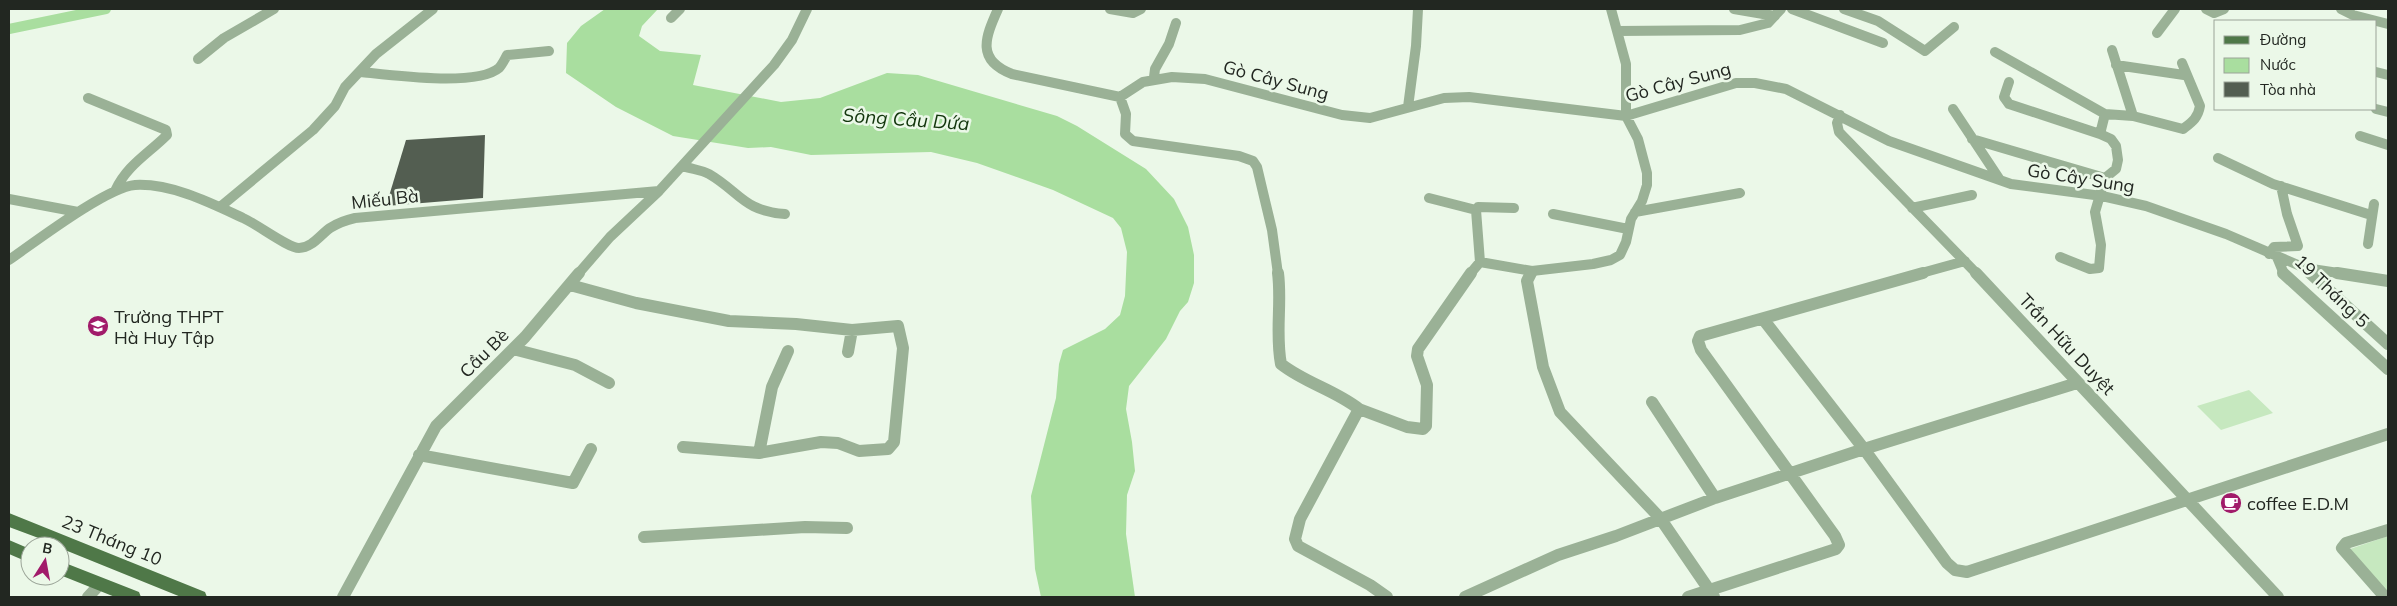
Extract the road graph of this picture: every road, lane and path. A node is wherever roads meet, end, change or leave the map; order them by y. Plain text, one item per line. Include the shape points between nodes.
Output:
1 (274, 9) edge
2 (432, 9) edge
3 (680, 9) edge
4 (807, 9) edge
5 (998, 9) edge
6 (1110, 9) edge
7 (1141, 9) edge
8 (1418, 9) edge
9 (1611, 9) edge
10 (1734, 9) edge
11 (1792, 9) edge
12 (1844, 9) edge
13 (2175, 9) edge
14 (2206, 9) edge
15 (2224, 9) edge
16 (2341, 9) edge
17 (1778, 12) edge
18 (671, 18) dead end
19 (2375, 20) edge
20 (1176, 23) dead end
21 (1954, 27) dead end
22 (1618, 31) junction
23 (2157, 33) dead end
24 (1883, 43) dead end
25 (2112, 50) dead end
26 (549, 51) dead end
27 (1995, 52) dead end
28 (198, 59) dead end
29 (2182, 63) dead end
30 (2116, 65) junction
31 (361, 72) junction
32 (2184, 75) junction
33 (1154, 78) junction
34 (2009, 82) dead end
35 (1120, 97) junction
36 (88, 98) dead end
37 (1408, 107) junction
38 (1953, 109) dead end
39 (2105, 114) junction
40 (1840, 115) junction
41 (1626, 116) junction
42 (2133, 116) junction
43 (2100, 134) junction
44 (2360, 136) dead end
45 (1972, 139) junction
46 (2388, 145) edge
47 (2218, 158) dead end
48 (685, 164) junction
49 (2105, 178) junction
50 (2000, 180) junction
51 (2281, 186) junction
52 (115, 190) junction
53 (659, 191) junction
54 (1740, 192) dead end
55 (1972, 195) dead end
56 (2102, 196) junction
57 (1428, 198) dead end
58 (9, 199) edge
59 (220, 207) junction
60 (1514, 208) dead end
61 (1912, 208) junction
62 (1476, 210) junction
63 (78, 212) junction
64 (1635, 212) junction
65 (785, 214) dead end
66 (1553, 214) dead end
67 (1628, 229) junction
68 (2368, 244) dead end
69 (2273, 256) junction
70 (2060, 257) dead end
71 (9, 260) edge
72 (1965, 261) junction
73 (1480, 262) junction
74 (2305, 268) junction
75 (1532, 271) junction
76 (2388, 281) edge
77 (570, 285) junction
78 (2358, 317) junction
79 (1763, 319) junction
80 (2337, 322) junction
81 (852, 330) junction
82 (2388, 344) edge
83 (513, 349) junction
84 (788, 351) dead end
85 (848, 352) dead end
86 (2388, 369) edge
87 (609, 383) dead end
88 (2077, 383) junction
89 (1652, 402) dead end
90 (1359, 409) junction
91 (2388, 434) edge
92 (683, 447) dead end
93 (590, 449) dead end
94 (1864, 449) junction
95 (759, 453) junction
96 (419, 456) junction
97 (1789, 473) junction
98 (1715, 498) junction
99 (2185, 499) junction
100 (1660, 518) junction
101 (9, 520) edge
102 (847, 528) dead end
103 (2388, 530) edge
104 (644, 536) dead end
105 (70, 572) edge
106 (100, 584) junction
107 (1711, 593) edge
108 (88, 597) edge
109 (133, 597) edge
110 (199, 597) edge
111 (343, 597) edge
112 (1387, 597) edge
113 (1465, 597) edge
114 (1688, 597) edge
115 (2278, 597) edge
116 (2386, 597) edge

1 - 28 street via 224,38
2 - 31 street via 387,43
3 - 18 street
4 - 48 street, Cầu Bè via 792,40
5 - 35 street via 987,38 988,59 994,68
6 - 7 street via 1133,13
8 - 37 street
9 - 22 street
10 - 17 street
11 - 24 street
12 - 21 street via 1878,21 1925,51
13 - 23 street
14 - 15 street via 2214,13
16 - 19 street
17 - 22 street via 1767,23 1739,29
20 - 33 street
22 - 41 street via 1628,81
25 - 30 street
26 - 31 street via 507,55 499,68 491,72 452,80
27 - 39 street
29 - 32 street
30 - 32 street
30 - 42 street
31 - 59 street via 345,87 336,106 313,130
32 - 42 street via 2199,97 2200,112 2195,122 2183,128
33 - 35 street, Gò Cây Sung via 1134,84
33 - 37 street, Gò Cây Sung via 1177,76 1218,82 1318,110 1360,118
34 - 43 street via 2004,97 2009,104
35 - 90 street via 1126,114 1125,134 1133,141 1239,156 1257,166 1276,258 1281,364 1285,370 1343,396
36 - 52 street via 166,130 167,135 161,142 140,156 120,177
37 - 41 street, Gò Cây Sung via 1444,98 1469,97
38 - 45 street
39 - 42 street
39 - 43 street
40 - 41 street, Gò Cây Sung via 1786,89 1736,83
40 - 50 street, Gò Cây Sung via 1889,141
40 - 61 street, Trần Hữu Duyệt via 1837,123 1839,132
41 - 64 street via 1638,139 1647,173 1647,185
43 - 49 street via 2111,139 2116,146 2118,160 2116,169
44 - 46 street
45 - 49 street
45 - 50 street
47 - 51 street via 2233,168
48 - 53 street, Cầu Bè
48 - 65 street via 709,174 755,208
49 - 56 street
50 - 56 street, Gò Cây Sung via 2028,188
51 - 68 street via 2373,209
51 - 69 street via 2298,246 2274,248
52 - 59 street, Miếu Bà via 147,185
52 - 63 street, Miếu Bà
53 - 59 street, Miếu Bà via 355,218 331,227 301,248
53 - 77 street, Cầu Bè via 610,237
54 - 64 street
55 - 61 street
56 - 69 street, Gò Cây Sung via 2164,211
56 - 70 street via 2095,212 2101,245 2099,268 2090,269
57 - 62 street
58 - 63 street
60 - 62 street via 1478,207
61 - 72 street, Trần Hữu Duyệt
62 - 73 street
63 - 71 street, Miếu Bà
64 - 67 street
66 - 67 street
67 - 75 street via 1620,255 1611,260
69 - 74 street, Gò Cây Sung
69 - 80 street, 19 Tháng 5 via 2284,274
72 - 79 street
72 - 88 street, Trần Hữu Duyệt
73 - 75 street
73 - 90 street via 1418,349 1417,356 1427,385 1426,426 1422,429 1407,427
74 - 76 street, Gò Cây Sung
74 - 78 street, 19 Tháng 5
75 - 100 street via 1527,281 1552,397 1560,412 1589,445
77 - 81 street via 636,303 715,318
77 - 83 street, Cầu Bè
78 - 80 street
78 - 82 street, 19 Tháng 5
79 - 94 street
79 - 97 street via 1700,336 1698,341 1701,350
80 - 86 street, 19 Tháng 5
81 - 85 street
81 - 95 street via 898,326 903,348 894,442 888,449 859,451 838,443 821,442
83 - 87 street via 567,362 596,373
83 - 96 street, Cầu Bè via 436,426
84 - 95 street via 772,386
88 - 94 street
88 - 99 street, Trần Hữu Duyệt
89 - 98 street
90 - 112 street via 1293,537 1298,546
91 - 99 street
92 - 95 street
93 - 96 street via 573,483
94 - 97 street
94 - 99 street via 1947,563 1962,572
96 - 111 street, Cầu Bè
97 - 98 street
97 - 107 street via 1840,546
98 - 100 street
99 - 115 street, Trần Hữu Duyệt
100 - 107 street
100 - 113 street via 1558,555
101 - 110 main road, 23 Tháng 10
102 - 104 street via 804,527
103 - 116 street via 2342,548
105 - 106 main road
106 - 108 street
106 - 109 main road
107 - 114 street

